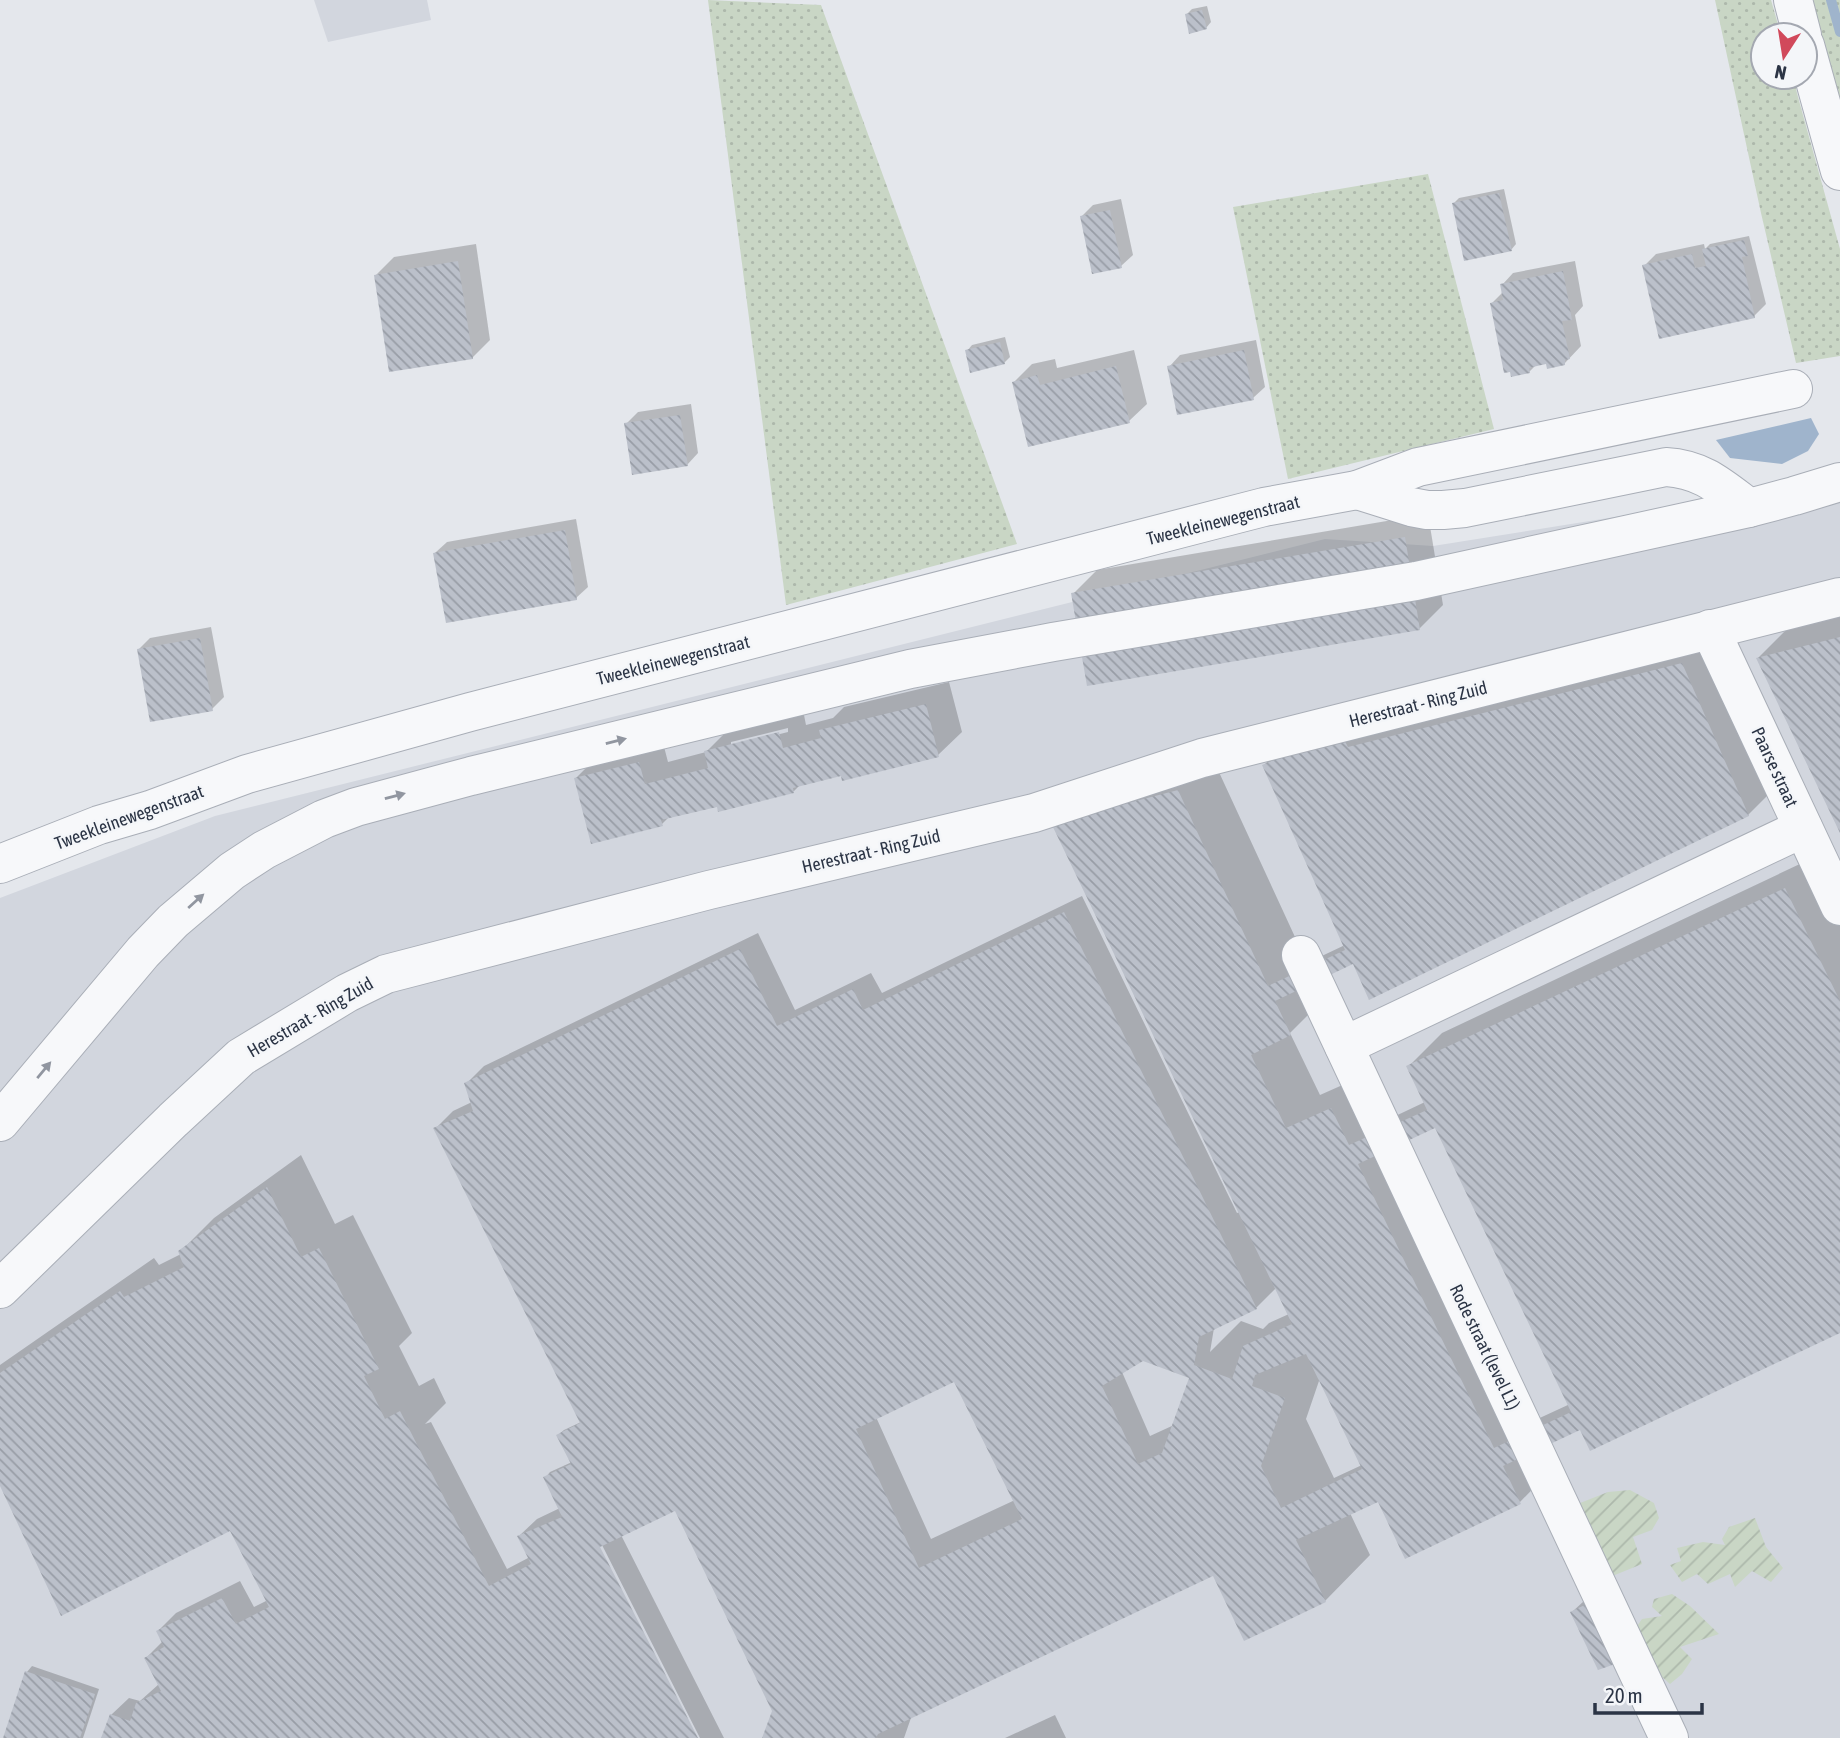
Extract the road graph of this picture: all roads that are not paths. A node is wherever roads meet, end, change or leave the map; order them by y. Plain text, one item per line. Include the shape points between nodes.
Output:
1 (1793, 0) edge
2 (1798, 21) edge
3 (1818, 91) edge
4 (1840, 171) edge
5 (1793, 389) dead end
6 (1840, 482) edge
7 (1357, 490) junction
8 (1749, 508) junction
9 (1840, 597) edge
10 (1710, 629) junction
11 (1803, 828) junction
12 (0, 864) edge
13 (1840, 906) edge
14 (1301, 955) dead end
15 (1344, 1046) junction
16 (0, 1122) edge
17 (0, 1289) edge
18 (1669, 1738) edge

1 - 2 street
3 - 4 street
5 - 7 street, Tweekleinewegenstraat via 1418,467
6 - 8 street
7 - 8 street, Tweekleinewegenstraat via 1411,507 1443,510 1666,467 1705,476
7 - 12 street, Tweekleinewegenstraat via 1251,511 470,712 247,774
16 -> 8 street via 173,921 264,850 356,807 910,669 1416,581
9 - 10 street, Herestraat - Ring Zuid
10 - 11 street, Paarse straat
10 - 17 street, Herestraat - Ring Zuid via 1448,709 1202,758 1034,813 709,890 386,974 241,1057
11 - 13 street, Paarse straat
11 - 15 street
14 - 15 street, Rode straat (level L1)
15 - 18 street, Rode straat (level L1)

